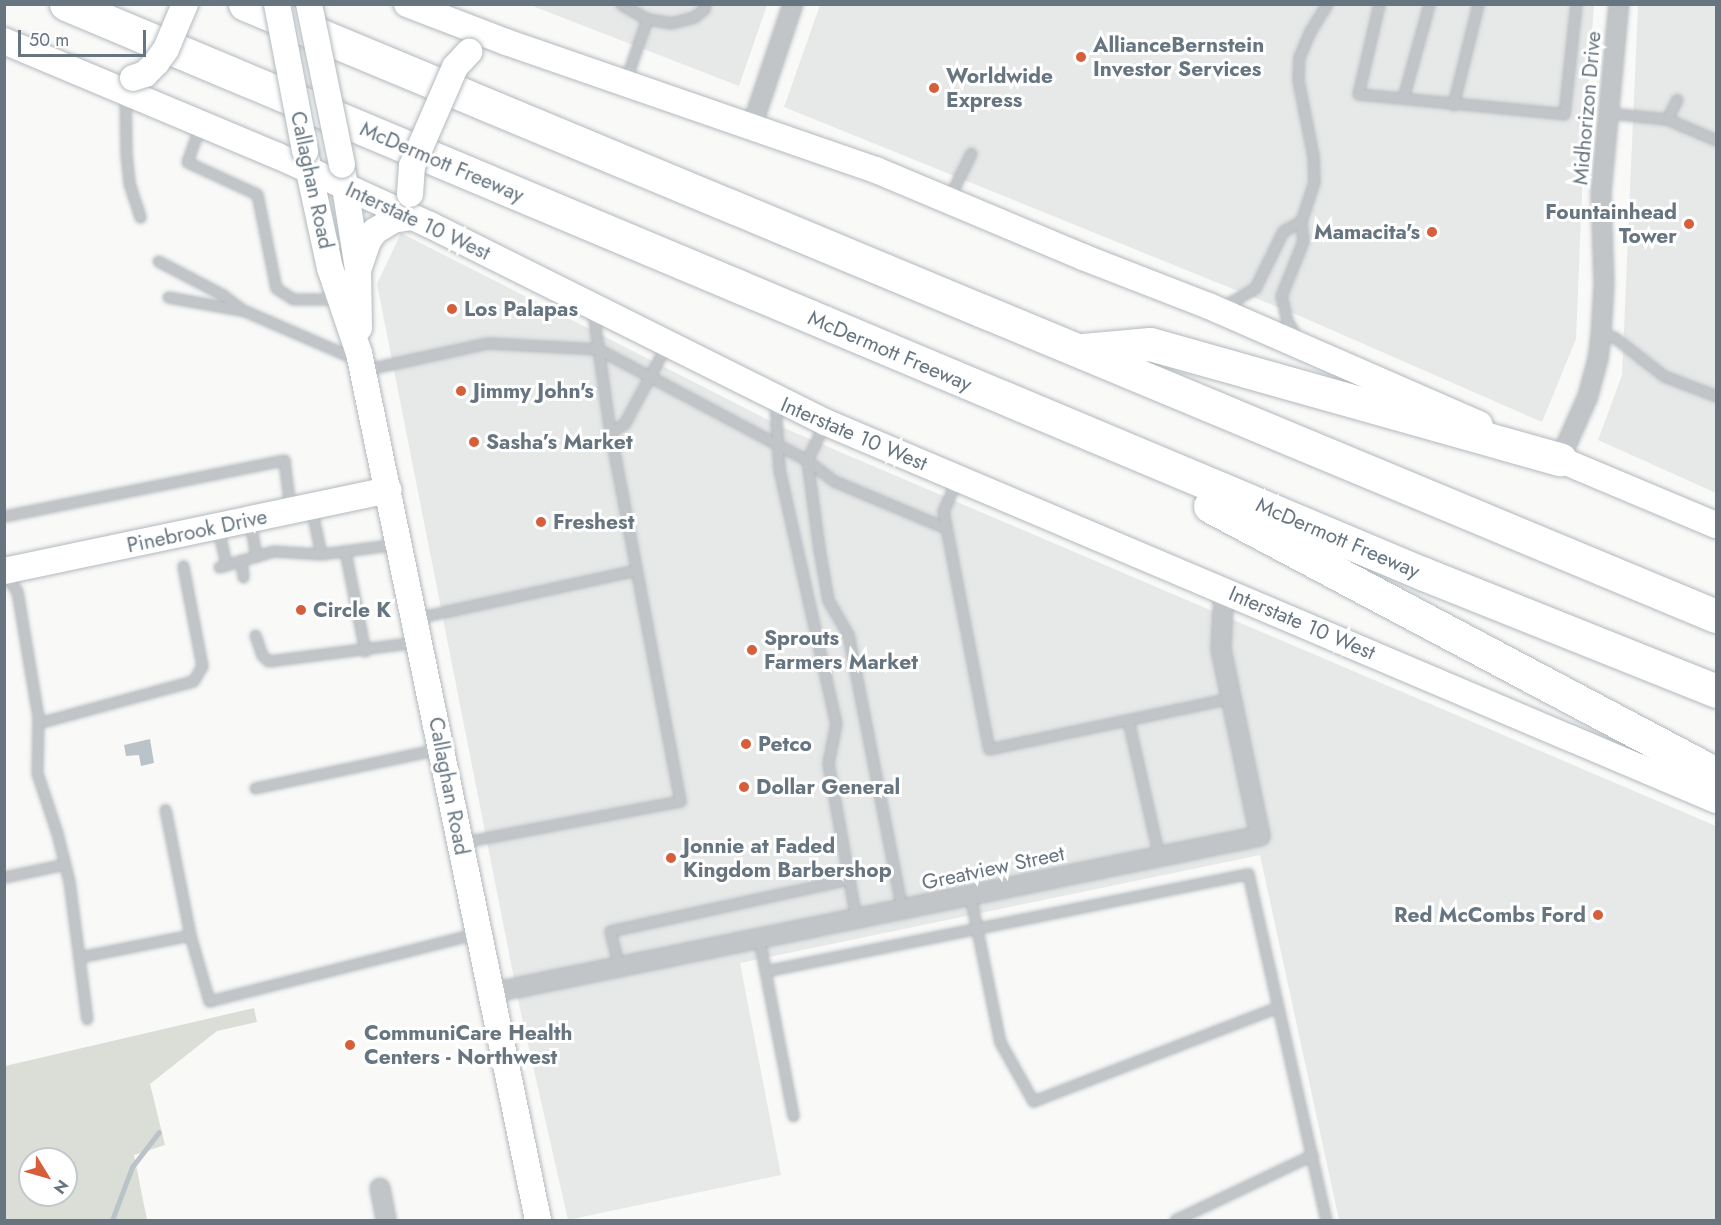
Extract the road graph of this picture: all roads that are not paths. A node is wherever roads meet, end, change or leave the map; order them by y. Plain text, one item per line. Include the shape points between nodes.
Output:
1 (66, 4) edge
2 (185, 4) edge
3 (245, 4) edge
4 (277, 4) edge
5 (309, 4) edge
6 (407, 4) edge
7 (621, 4) edge
8 (705, 4) edge
9 (793, 4) edge
10 (1327, 4) edge
11 (1379, 4) edge
12 (1429, 4) edge
13 (1478, 4) edge
14 (1576, 4) edge
15 (1619, 4) edge
16 (647, 19) junction
17 (5, 42) edge
18 (506, 42) junction
19 (624, 83) junction
20 (121, 84) junction
21 (1403, 98) junction
22 (1677, 99) dead end
23 (1453, 105) junction
24 (1609, 113) junction
25 (1667, 119) junction
26 (200, 124) junction
27 (752, 126) junction
28 (1716, 140) edge
29 (971, 153) dead end
30 (307, 160) junction
31 (343, 176) junction
32 (948, 200) junction
33 (417, 212) junction
34 (140, 217) dead end
35 (1301, 221) junction
36 (158, 261) dead end
37 (358, 270) junction
38 (168, 297) dead end
39 (341, 299) junction
40 (592, 306) junction
41 (1209, 306) junction
42 (245, 311) junction
43 (1601, 335) junction
44 (667, 344) junction
45 (1302, 346) junction
46 (598, 349) junction
47 (1078, 350) junction
48 (361, 361) junction
49 (650, 375) junction
50 (1716, 396) edge
51 (774, 399) junction
52 (1015, 403) junction
53 (825, 422) junction
54 (610, 432) junction
55 (778, 444) junction
56 (1560, 459) junction
57 (807, 460) junction
58 (957, 478) junction
59 (389, 490) junction
60 (301, 509) junction
61 (4, 516) edge
62 (249, 520) junction
63 (1715, 520) edge
64 (218, 526) junction
65 (946, 528) junction
66 (399, 543) junction
67 (345, 551) junction
68 (321, 554) junction
69 (256, 556) junction
70 (241, 560) junction
71 (183, 566) dead end
72 (636, 570) junction
73 (4, 573) edge
74 (243, 577) dead end
75 (1224, 590) junction
76 (1716, 616) edge
77 (417, 630) junction
78 (255, 635) dead end
79 (365, 651) junction
80 (1716, 690) edge
81 (1231, 698) junction
82 (1128, 720) junction
83 (38, 723) junction
84 (441, 748) junction
85 (1716, 774) edge
86 (255, 788) dead end
87 (1716, 800) edge
88 (165, 809) dead end
89 (460, 842) junction
90 (1159, 857) junction
91 (65, 864) junction
92 (4, 877) edge
93 (849, 879) junction
94 (970, 895) junction
95 (902, 909) junction
96 (856, 919) junction
97 (976, 928) junction
98 (478, 932) junction
99 (190, 935) junction
100 (759, 939) junction
101 (79, 957) junction
102 (619, 967) junction
103 (765, 971) junction
104 (491, 993) junction
105 (1278, 1007) junction
106 (87, 1019) dead end
107 (793, 1116) dead end
108 (1312, 1155) junction
109 (380, 1188) dead end
110 (386, 1221) edge
111 (538, 1221) edge
112 (1175, 1221) edge
113 (1326, 1221) edge

1 - 52 highway, McDermott Freeway
2 - 20 main road, bridge via 156,63 145,74
3 - 47 highway
4 - 30 main road, Callaghan Road, bridge
5 - 31 main road, Callaghan Road, bridge
6 - 18 main road
7 - 16 lane
8 - 16 lane via 694,17 671,23
9 - 27 street
10 - 35 lane via 1299,57 1298,80 1313,156 1314,182
11 - 21 lane via 1358,94
12 - 21 lane
13 - 23 lane
14 - 23 lane via 1564,114
15 - 24 street, Midhorizon Drive
16 - 19 lane
17 - 20 main road, Interstate 10 West
18 - 19 main road
18 - 33 main road, bridge via 469,52 455,66 412,166
19 - 27 main road
20 - 26 main road, Interstate 10 West
20 - 34 lane via 129,183
21 - 23 lane
22 - 25 lane
24 - 25 lane
24 - 43 street, Midhorizon Drive via 1601,193
25 - 28 lane
26 - 30 main road, Interstate 10 West
26 - 39 lane via 187,162 257,194 276,288 293,298
27 - 32 main road
29 - 32 lane
30 - 31 main road, Interstate 10 West
30 - 39 main road, Callaghan Road via 330,268
31 - 33 main road, Interstate 10 West
31 - 37 main road, Callaghan Road
32 - 41 main road
33 - 37 main road via 375,231
33 - 40 main road, Interstate 10 West
35 - 41 lane via 1283,231 1255,288 1231,302
35 - 45 lane via 1303,242 1281,296 1287,321
36 - 42 lane
37 - 48 main road, Callaghan Road
38 - 42 lane
39 - 48 main road, Callaghan Road
40 - 44 main road, Interstate 10 West
40 - 46 lane
41 - 45 main road
42 - 48 lane
43 - 50 lane via 1614,337 1664,376
43 - 56 street, Midhorizon Drive via 1588,396
44 - 49 lane
44 - 51 main road, Interstate 10 West
45 - 56 main road
46 - 48 lane via 488,343
46 - 49 lane
46 - 54 lane
47 - 56 highway via 1150,344
47 - 76 highway
48 - 59 main road, Callaghan Road
49 - 54 lane via 624,424
49 - 55 lane
51 - 53 main road, Interstate 10 West
51 - 55 lane
52 - 80 highway, McDermott Freeway via 1424,574
52 - 85 highway
53 - 57 lane
53 - 58 main road, Interstate 10 West
54 - 72 lane
55 - 57 lane
55 - 93 lane via 779,469 836,723 828,763
56 - 63 main road
57 - 65 lane via 834,481
57 - 95 lane via 828,600 848,634
58 - 65 lane via 943,511
58 - 75 main road, Interstate 10 West
59 - 60 main road, Pinebrook Drive
59 - 66 main road, Callaghan Road
60 - 61 lane via 284,460
60 - 62 main road, Pinebrook Drive
60 - 68 lane
62 - 64 main road, Pinebrook Drive
62 - 69 lane
64 - 70 lane via 223,566
64 - 73 main road, Pinebrook Drive
65 - 82 lane via 989,749
66 - 67 lane
66 - 77 main road, Callaghan Road
67 - 68 lane
67 - 79 lane
68 - 69 lane via 273,551
69 - 70 lane
70 - 74 lane
71 - 83 lane via 202,666 193,681
72 - 77 lane
72 - 89 lane via 680,801
73 - 83 lane via 17,591
75 - 81 street, Greatview Street via 1221,649
75 - 87 main road, Interstate 10 West
77 - 79 lane
77 - 84 main road, Callaghan Road
78 - 79 lane via 268,661
81 - 82 lane
81 - 90 street, Greatview Street via 1260,836
82 - 90 lane
83 - 91 lane via 37,773
84 - 86 lane
84 - 89 main road, Callaghan Road
88 - 99 lane
89 - 98 main road, Callaghan Road
90 - 94 street, Greatview Street
91 - 92 lane
91 - 101 lane
93 - 96 lane
93 - 102 lane via 610,931
94 - 95 street, Greatview Street
94 - 97 lane
95 - 96 street, Greatview Street
96 - 100 street, Greatview Street
97 - 103 lane
97 - 105 lane via 1248,874
97 - 105 lane via 1000,1042 1033,1101
98 - 99 lane via 209,1001
98 - 104 main road, Callaghan Road
99 - 101 lane
100 - 102 street, Greatview Street
100 - 103 lane
101 - 106 lane
102 - 104 street, Greatview Street
103 - 107 lane
104 - 111 main road, Callaghan Road
105 - 108 lane
108 - 112 lane
108 - 113 lane
109 - 110 street

